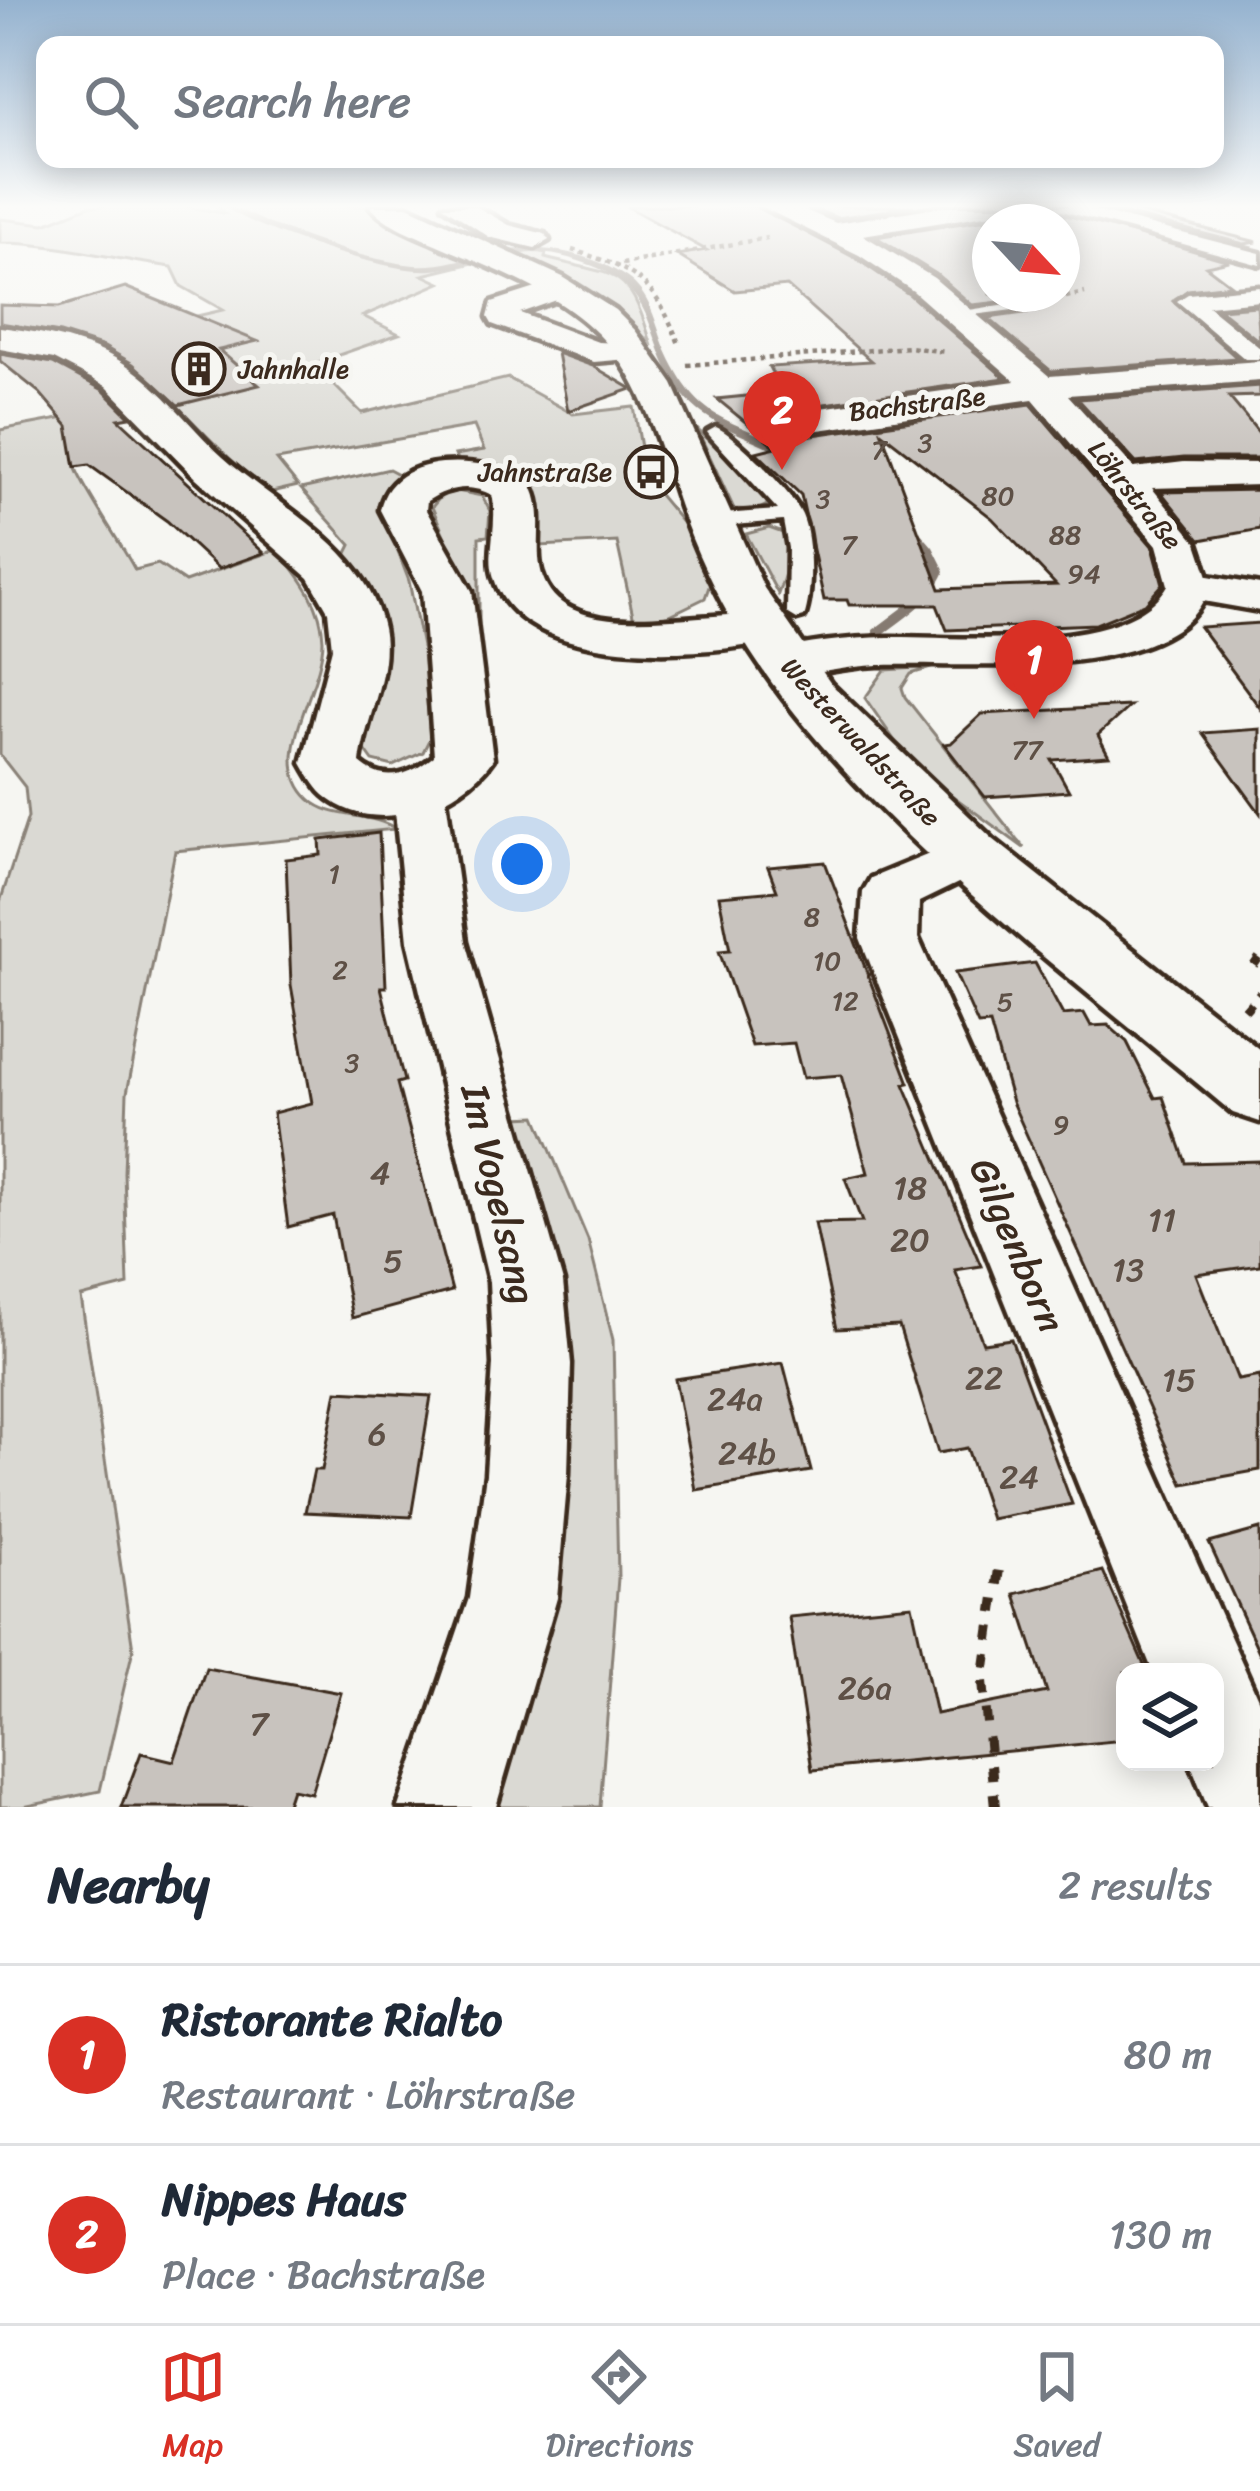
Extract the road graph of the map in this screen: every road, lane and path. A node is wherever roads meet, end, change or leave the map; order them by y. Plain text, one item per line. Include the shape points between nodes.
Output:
1 (557, 290) edge
2 (563, 290) edge
3 (931, 290) edge
4 (1260, 294) edge
5 (972, 311) edge
6 (956, 313) junction
7 (0, 338) edge
8 (631, 351) junction
9 (1000, 351) junction
10 (1258, 359) edge
11 (685, 365) dead end
12 (1042, 387) junction
13 (791, 423) dead end
14 (716, 432) dead end
15 (1260, 475) edge
16 (1126, 480) junction
17 (793, 515) junction
18 (709, 521) junction
19 (1192, 586) junction
20 (1260, 598) edge
21 (781, 634) junction
22 (419, 791) junction
23 (968, 856) junction
24 (1260, 1091) edge
25 (1000, 1562) dead end
26 (1195, 1663) edge
27 (1224, 1730) edge
28 (447, 1807) edge
29 (995, 1807) edge
30 (1257, 1807) edge

1 - 8 street via 503,308 502,317 594,352
2 - 8 street, Westerwaldstraße
3 - 6 street, Löhrstraße
4 - 10 street via 1188,301
5 - 6 lane
6 - 9 street, Löhrstraße
7 - 22 street via 69,351 111,372 214,473 305,546 354,612 359,643 332,752 335,773 362,791
8 - 18 street, Westerwaldstraße via 678,437
9 - 11 path via 909,347
9 - 12 street, Löhrstraße
10 - 12 street, Bachstraße
12 - 13 street, Bachstraße
12 - 16 street, Löhrstraße
14 - 17 lane
15 - 16 street
16 - 19 street, Löhrstraße via 1177,543
17 - 18 lane
17 - 21 lane via 801,541
18 - 21 street, Westerwaldstraße
19 - 20 street
19 - 21 street, Löhrstraße via 1165,622 1099,644 850,652
21 - 22 street via 616,632 543,614 517,578 512,488 474,475 417,486 403,510 447,591 467,747 449,778
21 - 23 street, Westerwaldstraße via 890,781
22 - 28 street, Im Vogelsang via 437,941 526,1282 532,1364 513,1598
23 - 24 street, Westerwaldstraße
23 - 26 street, Gilgenborn via 891,892 889,938
25 - 29 path via 983,1681
27 - 30 street

